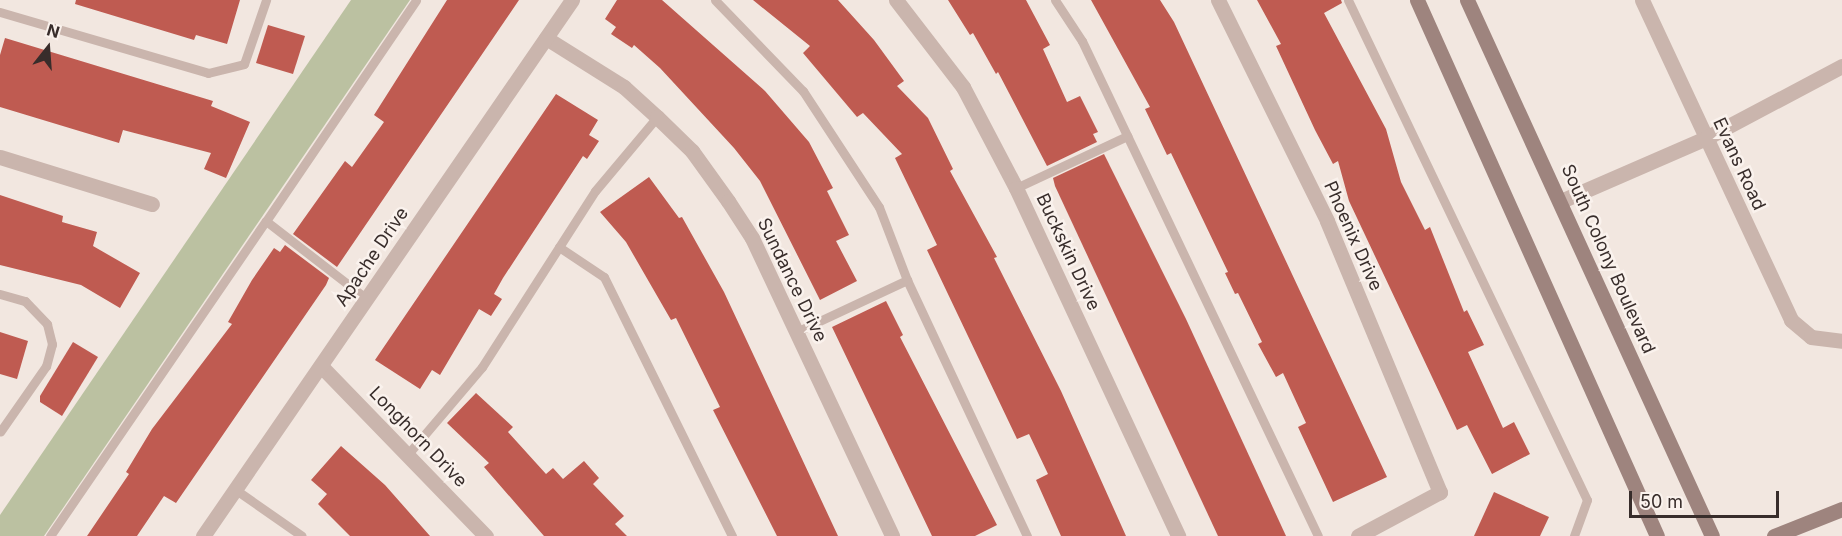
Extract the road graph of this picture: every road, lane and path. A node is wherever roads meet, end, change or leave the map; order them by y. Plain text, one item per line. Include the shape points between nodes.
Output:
1 (266, 0) edge
2 (416, 0) edge
3 (572, 0) edge
4 (715, 0) edge
5 (896, 0) edge
6 (1055, 0) edge
7 (1218, 0) edge
8 (1348, 0) edge
9 (1417, 0) edge
10 (1467, 0) edge
11 (1642, 0) edge
12 (0, 12) edge
13 (546, 38) junction
14 (1842, 66) edge
15 (657, 117) junction
16 (1127, 136) junction
17 (1706, 138) junction
18 (0, 156) edge
19 (1016, 188) junction
20 (1561, 201) junction
21 (152, 204) dead end
22 (266, 221) junction
23 (559, 247) junction
24 (907, 280) junction
25 (0, 294) edge
26 (367, 299) junction
27 (796, 332) junction
28 (1842, 341) edge
29 (321, 366) junction
30 (0, 432) edge
31 (408, 454) junction
32 (236, 490) junction
33 (1842, 509) edge
34 (50, 536) edge
35 (203, 536) edge
36 (302, 536) edge
37 (486, 536) edge
38 (732, 536) edge
39 (892, 536) edge
40 (1027, 536) edge
41 (1178, 536) edge
42 (1318, 536) edge
43 (1358, 536) edge
44 (1574, 536) edge
45 (1656, 536) edge
46 (1712, 536) edge
47 (1774, 536) edge

1 - 12 lane via 244,64 208,73
2 - 22 lane
3 - 13 street, Apache Drive
4 - 24 lane via 803,91 879,207
5 - 19 street, Buckskin Drive via 963,87
6 - 16 lane via 1082,41
7 - 43 street, Phoenix Drive via 1327,221 1440,492
8 - 44 lane via 1587,500
9 - 45 main road
10 - 20 main road, South Colony Boulevard
11 - 17 street, Evans Road
13 - 15 street, Sundance Drive via 624,87
13 - 26 street, Apache Drive
14 - 17 street
15 - 23 lane via 595,191
15 - 27 street, Sundance Drive via 692,151 746,228
16 - 19 lane
16 - 42 lane
17 - 20 street
17 - 28 street, Evans Road via 1791,320 1811,337
18 - 21 street
19 - 41 street, Buckskin Drive
20 - 46 main road, South Colony Boulevard
22 - 26 lane
22 - 34 lane
23 - 31 lane via 482,368
23 - 38 lane via 604,277
24 - 27 lane
24 - 40 lane
25 - 30 lane via 25,301 47,324 52,344 46,366
26 - 29 street, Apache Drive
27 - 39 street, Sundance Drive
29 - 31 street, Longhorn Drive
29 - 32 street, Apache Drive
31 - 37 street, Longhorn Drive
32 - 35 street, Apache Drive
32 - 36 lane
33 - 47 main road

